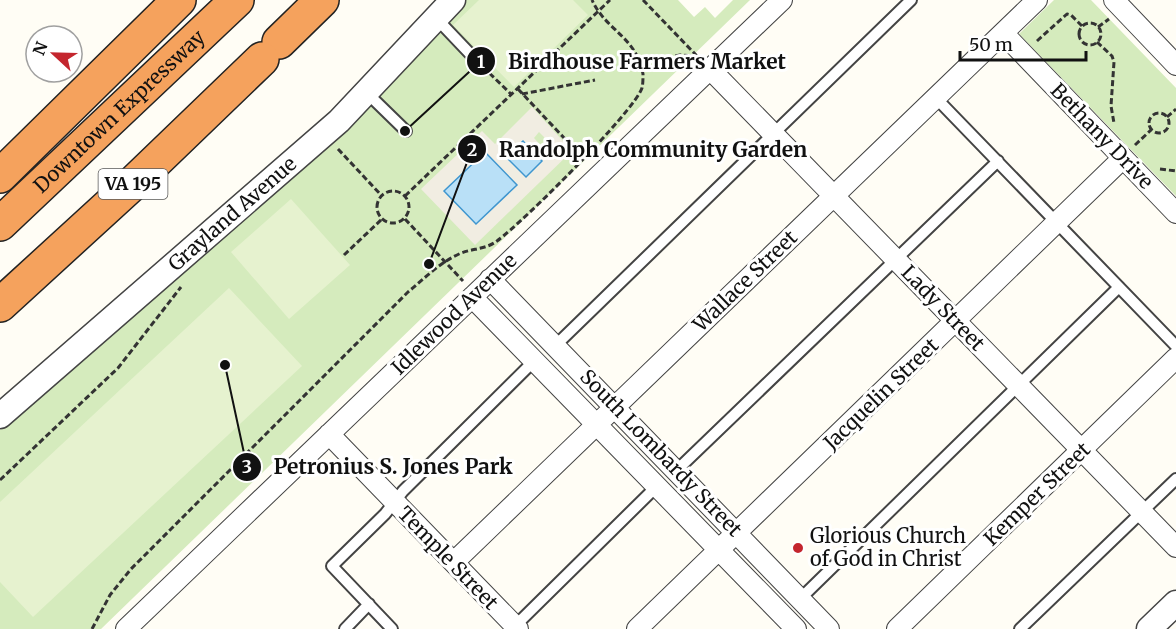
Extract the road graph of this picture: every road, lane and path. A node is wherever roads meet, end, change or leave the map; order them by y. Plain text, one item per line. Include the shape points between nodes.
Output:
1 (179, 0) edge
2 (237, 0) edge
3 (322, 0) edge
4 (453, 0) edge
5 (592, 0) edge
6 (610, 0) edge
7 (643, 0) edge
8 (782, 0) edge
9 (911, 0) edge
10 (1037, 0) edge
11 (1122, 3) edge
12 (597, 12) junction
13 (436, 18) junction
14 (1082, 27) junction
15 (1003, 33) junction
16 (1035, 40) dead end
17 (1097, 42) junction
18 (475, 60) joint
19 (639, 63) junction
20 (1176, 65) edge
21 (710, 69) junction
22 (596, 80) dead end
23 (518, 89) junction
24 (366, 92) junction
25 (522, 94) junction
26 (512, 95) junction
27 (936, 98) junction
28 (1176, 109) edge
29 (1167, 117) junction
30 (1116, 128) dead end
31 (1151, 130) junction
32 (406, 131) dead end
33 (773, 134) junction
34 (1125, 150) junction
35 (330, 151) dead end
36 (584, 158) junction
37 (998, 161) junction
38 (1156, 168) dead end
39 (1176, 171) edge
40 (0, 176) edge
41 (382, 196) junction
42 (405, 196) junction
43 (834, 196) junction
44 (1176, 213) edge
45 (382, 219) junction
46 (405, 219) junction
47 (1057, 222) junction
48 (0, 224) edge
49 (345, 255) dead end
50 (896, 260) junction
51 (445, 261) junction
52 (47, 262) junction
53 (490, 279) junction
54 (182, 286) dead end
55 (1119, 287) junction
56 (468, 289) junction
57 (0, 305) edge
58 (956, 321) junction
59 (0, 324) edge
60 (556, 345) junction
61 (1176, 346) edge
62 (1176, 358) edge
63 (535, 360) junction
64 (1018, 386) junction
65 (614, 405) junction
66 (0, 416) edge
67 (596, 423) junction
68 (329, 434) junction
69 (1082, 450) junction
70 (677, 470) junction
71 (1176, 479) edge
72 (0, 480) edge
73 (657, 486) junction
74 (394, 502) junction
75 (1142, 512) junction
76 (738, 533) junction
77 (1176, 547) edge
78 (719, 550) junction
79 (454, 562) junction
80 (800, 599) junction
81 (1176, 603) edge
82 (369, 604) junction
83 (517, 627) edge
84 (640, 628) edge
85 (92, 629) edge
86 (126, 629) edge
87 (345, 629) edge
88 (392, 629) edge
89 (796, 629) edge
90 (830, 629) edge
91 (897, 629) edge
92 (1020, 629) edge
93 (1149, 629) edge

1 - 40 highway
2 - 48 highway, Downtown Expressway / VA 195
3 - 52 highway, VA 195
4 - 13 street, Grayland Avenue
5 - 12 path
6 - 12 path
7 - 19 path via 697,56 680,55
8 - 21 street, Idlewood Avenue
9 - 33 lane
10 - 15 street, Wallace Street
11 - 20 street
12 - 19 path via 634,47
12 - 23 path
13 - 18 lane
13 - 24 street, Grayland Avenue
14 - 16 path via 1067,14 1040,40
14 - 17 path via 1078,35 1081,42
14 - 17 path via 1088,23 1098,27 1101,33
15 - 27 street, Wallace Street
15 - 34 street, Bethany Drive
17 - 30 path via 1114,59 1111,106
18 - 26 path
19 - 36 path via 642,87
21 - 33 street, Lady Street
21 - 53 street, Idlewood Avenue
22 - 25 path
23 - 25 path
23 - 26 path
24 - 32 lane
24 - 66 street, Grayland Avenue via 339,121
25 - 36 path
26 - 42 path
27 - 37 lane
27 - 43 street, Wallace Street
28 - 29 path
29 - 31 path via 1153,116 1149,121
29 - 31 path via 1166,131
31 - 34 path
33 - 43 street, Lady Street
33 - 60 lane
34 - 44 street, Bethany Drive
34 - 47 street, Jacquelin Street
35 - 41 path via 335,146
36 - 51 path via 500,239 482,250
37 - 47 lane
37 - 50 lane
38 - 39 path
41 - 42 path via 396,191
41 - 45 path via 377,205
42 - 46 path via 410,205
43 - 50 street, Lady Street
43 - 65 street, Wallace Street
45 - 46 path via 396,224
45 - 49 path
46 - 51 path
47 - 55 lane
47 - 58 street, Jacquelin Street
50 - 58 street, Lady Street
50 - 70 lane
51 - 56 path
51 - 85 path via 408,292 148,551 110,596
52 - 57 highway, VA 195
52 - 59 highway
53 - 56 street, Idlewood Avenue
53 - 60 street, South Lombardy Street
54 - 72 path via 118,368
55 - 61 lane
55 - 64 lane
56 - 63 street, South Lombardy Street
56 - 68 street, Idlewood Avenue
58 - 64 street, Lady Street
58 - 76 street, Jacquelin Street
60 - 65 street, South Lombardy Street
62 - 69 street, Kemper Street
63 - 67 street, South Lombardy Street
63 - 74 lane
64 - 69 street, Lady Street
64 - 80 lane
65 - 67 street, Wallace Street
65 - 70 street, South Lombardy Street
67 - 73 street, South Lombardy Street
67 - 79 street, Wallace Street
68 - 74 street, Temple Street
68 - 86 street, Idlewood Avenue
69 - 75 street, Lady Street
69 - 91 street, Kemper Street
70 - 76 street, South Lombardy Street
71 - 75 lane
73 - 78 street, South Lombardy Street
73 - 83 lane
74 - 79 street, Temple Street
74 - 82 lane via 332,566
75 - 77 street, Lady Street
75 - 92 lane
76 - 78 street, Jacquelin Street
76 - 80 street, South Lombardy Street
78 - 84 street, Jacquelin Street
78 - 89 street, South Lombardy Street
79 - 83 street, Temple Street
80 - 90 street, South Lombardy Street
81 - 93 street
82 - 87 lane
82 - 88 lane

